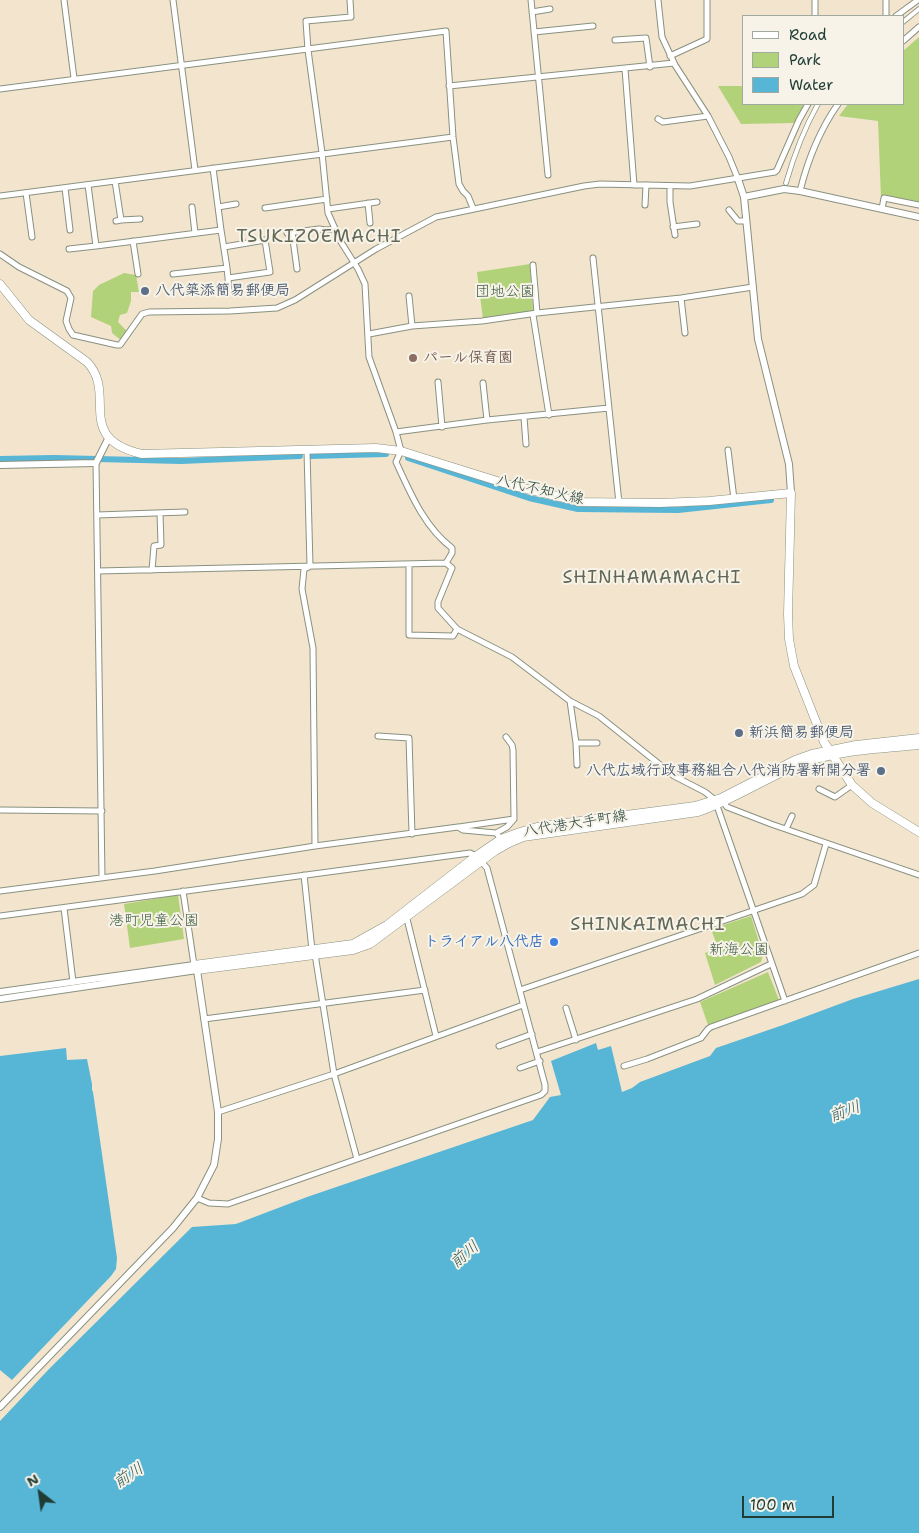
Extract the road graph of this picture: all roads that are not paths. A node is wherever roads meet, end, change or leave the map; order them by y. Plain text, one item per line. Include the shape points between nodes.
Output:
1 (64, 0) edge
2 (173, 0) edge
3 (350, 0) edge
4 (530, 0) edge
5 (658, 0) edge
6 (708, 0) edge
7 (815, 0) edge
8 (886, 0) edge
9 (918, 0) edge
10 (550, 9) dead end
11 (919, 9) edge
12 (532, 12) junction
13 (815, 15) edge
14 (886, 15) edge
15 (897, 15) edge
16 (904, 21) edge
17 (593, 26) dead end
18 (919, 27) edge
19 (534, 32) junction
20 (904, 39) edge
21 (615, 40) dead end
22 (308, 50) junction
23 (670, 56) junction
24 (630, 61) dead end
25 (674, 63) junction
26 (182, 66) junction
27 (650, 67) junction
28 (632, 68) junction
29 (626, 69) junction
30 (538, 77) junction
31 (74, 78) junction
32 (449, 86) junction
33 (0, 89) edge
34 (807, 105) edge
35 (818, 105) edge
36 (837, 105) edge
37 (708, 116) junction
38 (658, 119) dead end
39 (453, 136) junction
40 (322, 153) junction
41 (213, 168) junction
42 (195, 170) junction
43 (548, 175) dead end
44 (738, 179) junction
45 (115, 181) junction
46 (786, 183) dead end
47 (88, 184) junction
48 (634, 185) junction
49 (646, 185) junction
50 (670, 186) junction
51 (65, 188) junction
52 (800, 190) junction
53 (26, 193) junction
54 (0, 196) edge
55 (744, 197) junction
56 (327, 199) junction
57 (377, 202) dead end
58 (368, 203) junction
59 (236, 204) dead end
60 (919, 205) edge
61 (645, 206) dead end
62 (192, 207) dead end
63 (218, 207) junction
64 (265, 208) dead end
65 (473, 208) junction
66 (328, 209) junction
67 (882, 209) junction
68 (729, 210) dead end
69 (919, 217) edge
70 (140, 219) dead end
71 (746, 221) junction
72 (370, 223) dead end
73 (696, 224) dead end
74 (673, 227) junction
75 (336, 229) junction
76 (70, 230) dead end
77 (221, 230) junction
78 (195, 233) junction
79 (674, 235) dead end
80 (32, 237) dead end
81 (133, 241) junction
82 (96, 246) junction
83 (224, 246) junction
84 (69, 250) dead end
85 (0, 254) edge
86 (593, 258) dead end
87 (354, 263) junction
88 (533, 265) dead end
89 (226, 268) junction
90 (297, 269) dead end
91 (138, 274) dead end
92 (174, 274) dead end
93 (228, 278) junction
94 (0, 284) edge
95 (753, 287) junction
96 (229, 290) dead end
97 (409, 296) dead end
98 (681, 298) junction
99 (598, 307) junction
100 (535, 314) junction
101 (412, 326) junction
102 (685, 333) dead end
103 (369, 334) junction
104 (438, 382) dead end
105 (483, 383) dead end
106 (609, 408) junction
107 (548, 415) junction
108 (524, 417) junction
109 (487, 420) junction
110 (442, 427) junction
111 (396, 432) junction
112 (109, 437) junction
113 (526, 444) dead end
114 (728, 450) dead end
115 (307, 451) junction
116 (401, 451) junction
117 (96, 462) junction
118 (0, 465) edge
119 (791, 493) junction
120 (734, 499) junction
121 (620, 504) junction
122 (185, 512) dead end
123 (160, 513) junction
124 (97, 515) junction
125 (446, 562) junction
126 (409, 564) junction
127 (310, 566) junction
128 (152, 570) junction
129 (98, 571) junction
130 (457, 629) junction
131 (570, 701) junction
132 (378, 736) dead end
133 (506, 737) dead end
134 (919, 738) edge
135 (576, 743) junction
136 (597, 743) dead end
137 (919, 745) edge
138 (831, 753) junction
139 (577, 765) dead end
140 (852, 785) junction
141 (819, 789) dead end
142 (719, 802) junction
143 (0, 810) edge
144 (102, 811) junction
145 (792, 816) dead end
146 (514, 819) junction
147 (458, 827) junction
148 (786, 829) junction
149 (919, 832) edge
150 (412, 834) junction
151 (498, 836) junction
152 (826, 844) junction
153 (315, 846) junction
154 (479, 858) junction
155 (304, 875) junction
156 (919, 875) edge
157 (102, 878) junction
158 (0, 891) edge
159 (183, 891) junction
160 (64, 908) junction
161 (754, 910) junction
162 (406, 914) junction
163 (0, 916) edge
164 (314, 952) junction
165 (919, 953) edge
166 (771, 964) junction
167 (196, 968) junction
168 (73, 982) junction
169 (425, 990) junction
170 (520, 990) junction
171 (0, 992) edge
172 (0, 999) edge
173 (784, 1001) junction
174 (323, 1002) junction
175 (523, 1005) junction
176 (566, 1008) dead end
177 (204, 1019) junction
178 (532, 1034) junction
179 (436, 1036) junction
180 (576, 1040) junction
181 (499, 1046) dead end
182 (538, 1052) junction
183 (540, 1061) junction
184 (624, 1066) dead end
185 (520, 1068) dead end
186 (334, 1074) junction
187 (218, 1112) junction
188 (357, 1160) junction
189 (198, 1198) junction
190 (0, 1406) edge

1 - 31 street
2 - 26 street
3 - 22 street via 351,17 306,21
4 - 12 street
5 - 23 street via 662,37
6 - 23 street via 707,39
7 - 13 street
8 - 14 street
9 - 15 street
10 - 12 street
11 - 16 street
12 - 19 street
17 - 19 street
18 - 20 street
19 - 30 street
21 - 27 street via 646,38
22 - 26 street
22 - 32 street via 446,31
22 - 40 street
23 - 25 street
24 - 28 street
25 - 27 street
25 - 37 street
26 - 31 street
26 - 42 street
27 - 28 street
28 - 29 street
29 - 30 street
29 - 48 street
30 - 32 street
30 - 43 street
31 - 33 street
32 - 39 street
34 - 44 street via 777,170
35 - 46 street via 796,149
36 - 52 street via 814,144
37 - 38 street via 663,122
37 - 44 street
39 - 40 street
39 - 65 street via 458,184
40 - 41 street
40 - 56 street
41 - 42 street
41 - 63 street
42 - 45 street
44 - 50 street
44 - 55 street
45 - 47 street
45 - 70 street via 119,220
47 - 51 street
47 - 82 street
48 - 49 street
48 - 65 street via 584,186
49 - 50 street
49 - 61 street
50 - 74 street
51 - 53 street
51 - 76 street
52 - 55 street via 784,189
52 - 67 street
53 - 54 street
53 - 80 street
55 - 71 street
56 - 64 street
56 - 66 street
57 - 58 street
58 - 66 street
58 - 72 street
59 - 63 street
60 - 67 street via 884,198
62 - 78 street
63 - 77 street
65 - 87 street via 436,217
66 - 75 street
67 - 69 street
68 - 71 street via 738,220
71 - 95 street
73 - 74 street
74 - 79 street
75 - 87 street
75 - 90 street via 289,232
77 - 78 street
77 - 83 street
78 - 81 street
81 - 82 street
81 - 91 street
82 - 84 street
83 - 89 street
83 - 93 street via 265,240 270,272
85 - 87 street via 67,291 71,298 66,321 73,335 117,345 142,314 277,308
86 - 99 street
87 - 103 street via 365,284
88 - 100 street
89 - 92 street
89 - 93 street
93 - 96 street
94 - 112 main road via 29,320 92,368 99,386 100,418
95 - 98 street
95 - 119 street via 758,339 789,464
97 - 101 street
98 - 99 street
98 - 102 street
99 - 100 street
99 - 106 street
100 - 101 street
100 - 107 street
101 - 103 street
103 - 111 street via 369,357
104 - 110 street
105 - 109 street
106 - 107 street
106 - 121 street
107 - 108 street
108 - 109 street
108 - 113 street
109 - 110 street
110 - 111 street
111 - 116 street
112 - 115 main road, 八代不知火線 via 120,446 142,454
112 - 117 street
114 - 120 street
115 - 116 main road, 八代不知火線 via 376,448
115 - 127 street
116 - 121 main road, 八代不知火線 via 510,485 581,502
116 - 125 street via 396,462 413,498 443,542 452,548
117 - 118 street
117 - 124 street
119 - 120 main road, 八代不知火線
119 - 138 main road via 788,614 791,656
120 - 121 main road, 八代不知火線
122 - 123 street
123 - 124 street
123 - 128 street via 161,545 154,546
124 - 129 street
125 - 126 street
125 - 130 street via 452,568 438,608
126 - 127 street
126 - 130 street via 409,635 453,636
127 - 128 street
127 - 153 street via 304,569 302,589 313,648
128 - 129 street
129 - 144 street
130 - 131 street via 512,657
131 - 135 street
131 - 142 street via 599,716 674,776
132 - 150 street via 409,738
133 - 146 street via 513,750
134 - 138 main road, 八代港大手町線 via 856,745
135 - 136 street
135 - 139 street
137 - 138 main road, 八代港大手町線
138 - 140 main road
138 - 142 main road, 八代港大手町線 via 795,760
140 - 141 street via 835,797
140 - 149 main road via 872,803
142 - 148 street
142 - 151 main road, 八代港大手町線 via 537,827
142 - 154 main road, 八代港大手町線 via 698,812 523,837
142 - 161 street
143 - 144 street
144 - 157 street
145 - 148 street
146 - 147 street
146 - 151 street
147 - 150 street
147 - 151 street
148 - 152 street
150 - 153 street
151 - 154 main road, 八代港大手町線
152 - 156 street
152 - 161 street via 814,884 809,890
153 - 157 street
154 - 155 street via 470,853
154 - 162 main road, 八代港大手町線
154 - 170 street via 487,868
155 - 159 street
155 - 164 street
157 - 158 street
159 - 160 street
159 - 167 street
160 - 163 street
160 - 168 street
161 - 166 street
161 - 170 street
162 - 164 main road, 八代港大手町線 via 370,944 353,950
162 - 169 street
164 - 167 main road, 八代港大手町線
164 - 174 street
165 - 173 street
166 - 173 street
166 - 180 street via 697,999
167 - 168 street
167 - 172 street
167 - 177 street
168 - 171 street
169 - 174 street
169 - 179 street
170 - 175 street
173 - 184 street via 712,1027 701,1038
174 - 177 street
174 - 186 street
175 - 178 street
175 - 179 street
176 - 180 street
177 - 187 street
178 - 181 street
178 - 182 street
179 - 186 street
180 - 182 street
182 - 183 street
183 - 185 street
183 - 188 street via 546,1086 541,1095
186 - 187 street
186 - 188 street
187 - 189 street via 214,1165
188 - 189 street via 228,1204 209,1203
189 - 190 street via 173,1228

